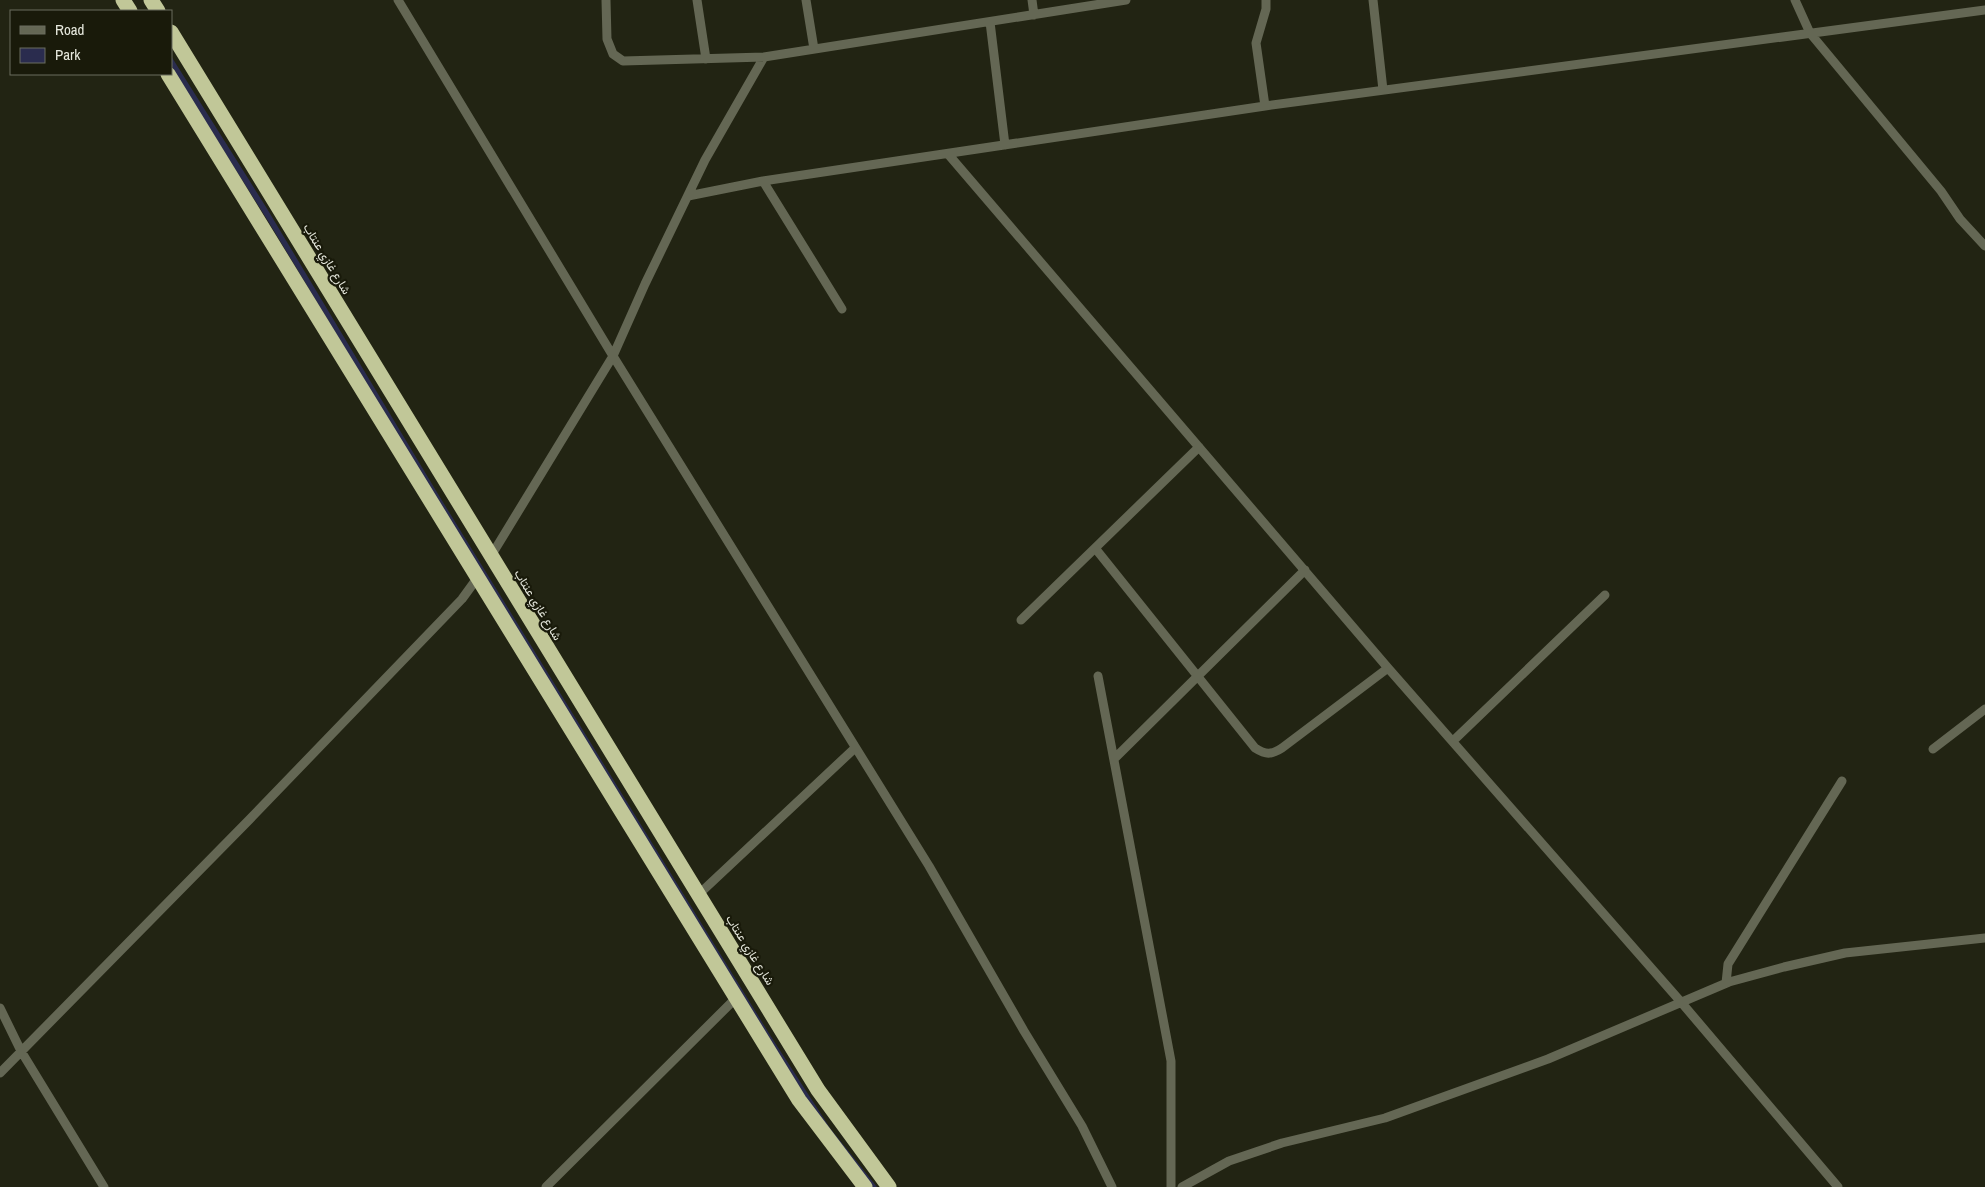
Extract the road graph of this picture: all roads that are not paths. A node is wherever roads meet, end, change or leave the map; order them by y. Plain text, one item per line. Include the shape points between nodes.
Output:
1 (398, 0) edge
2 (606, 0) edge
3 (697, 0) edge
4 (806, 0) edge
5 (1032, 0) edge
6 (1126, 0) edge
7 (1266, 0) edge
8 (1373, 0) edge
9 (1795, 0) edge
10 (1985, 10) edge
11 (1034, 15) junction
12 (990, 22) junction
13 (1810, 33) junction
14 (172, 34) edge
15 (814, 49) junction
16 (764, 57) junction
17 (706, 59) junction
18 (169, 75) edge
19 (1383, 90) junction
20 (1265, 106) junction
21 (1004, 145) junction
22 (948, 154) junction
23 (764, 181) junction
24 (688, 196) junction
25 (1985, 246) edge
26 (842, 309) dead end
27 (613, 356) junction
28 (1199, 447) junction
29 (1095, 548) junction
30 (491, 556) junction
31 (1305, 570) junction
32 (478, 577) junction
33 (1605, 595) dead end
34 (1022, 620) dead end
35 (1388, 668) junction
36 (1098, 676) dead end
37 (1198, 676) junction
38 (1985, 709) edge
39 (1453, 741) junction
40 (855, 748) junction
41 (1933, 749) dead end
42 (1114, 759) junction
43 (1842, 781) dead end
44 (698, 895) junction
45 (1985, 938) edge
46 (1726, 983) junction
47 (736, 998) junction
48 (1681, 1002) junction
49 (0, 1008) edge
50 (21, 1051) junction
51 (0, 1073) edge
52 (104, 1187) edge
53 (546, 1187) edge
54 (864, 1187) edge
55 (889, 1187) edge
56 (1112, 1187) edge
57 (1171, 1187) edge
58 (1182, 1187) edge
59 (1838, 1187) edge

1 - 27 street
2 - 17 street via 607,39 613,54 623,61
3 - 17 street
4 - 15 street
5 - 11 street
6 - 11 street
7 - 20 street via 1256,43
8 - 19 street
9 - 13 street
10 - 13 street
11 - 12 street
12 - 15 street
12 - 21 street
13 - 19 street
13 - 25 street
14 - 30 highway, شارع غازي عنتاب
15 - 16 street
16 - 17 street
16 - 24 street
18 - 32 highway
19 - 20 street
20 - 21 street
21 - 22 street
22 - 23 street
22 - 28 street
23 - 24 street
23 - 26 street
24 - 27 street
27 - 30 street
27 - 40 street
28 - 29 street
28 - 31 street
29 - 34 street
29 - 37 street
30 - 44 highway, شارع غازي عنتاب
31 - 35 street
31 - 37 street
32 - 47 highway
32 - 50 street via 462,599
33 - 39 street
35 - 37 street via 1272,754 1264,754 1255,748
35 - 39 street
36 - 42 street
37 - 42 street
38 - 41 street
39 - 48 street
40 - 44 street
40 - 56 street via 929,866 1082,1126
42 - 57 street via 1171,1061
43 - 46 street via 1728,964
44 - 55 highway, شارع غازي عنتاب via 818,1090
45 - 46 street via 1845,953
46 - 48 street
47 - 53 street
47 - 54 highway via 800,1100
48 - 58 street via 1548,1059 1385,1118 1282,1143 1229,1161
48 - 59 street
49 - 50 street
50 - 51 street
50 - 52 street

